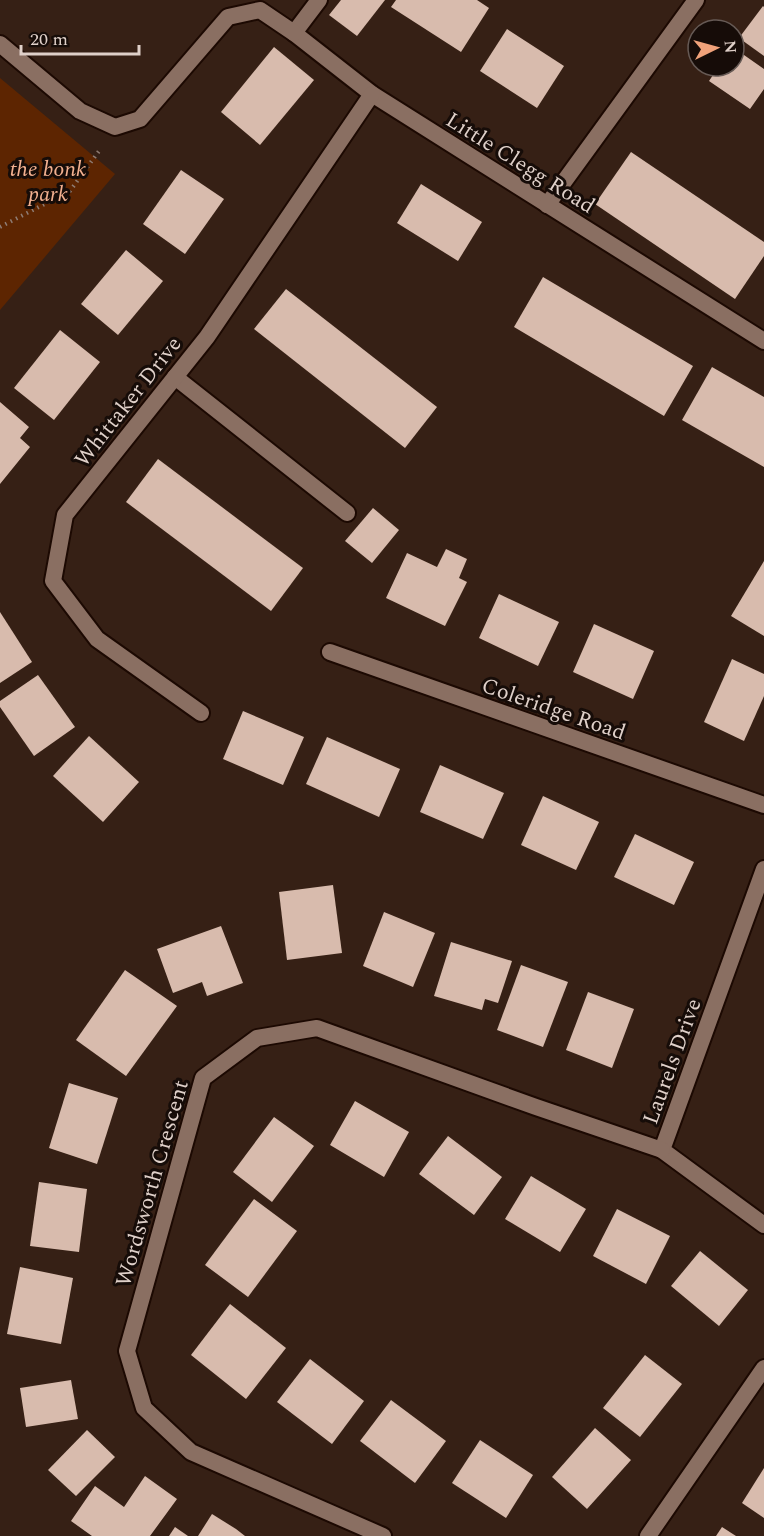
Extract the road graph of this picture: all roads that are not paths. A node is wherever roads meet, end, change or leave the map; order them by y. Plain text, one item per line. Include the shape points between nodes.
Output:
1 (318, 0) edge
2 (696, 0) edge
3 (294, 33) junction
4 (0, 44) edge
5 (372, 94) junction
6 (547, 206) junction
7 (764, 341) edge
8 (175, 377) junction
9 (347, 513) dead end
10 (330, 652) dead end
11 (201, 713) dead end
12 (764, 806) edge
13 (764, 869) edge
14 (662, 1150) junction
15 (764, 1225) edge
16 (764, 1368) edge
17 (383, 1536) edge
18 (648, 1536) edge

1 - 3 street
2 - 6 street
3 - 4 street, Little Clegg Road via 260,10 228,17 140,118 116,127 80,111
3 - 5 street, Little Clegg Road
5 - 6 street, Little Clegg Road
5 - 8 street, Whittaker Drive via 207,337
6 - 7 street, Little Clegg Road
8 - 9 street
8 - 11 street, Whittaker Drive via 65,515 53,581 97,639
10 - 12 street, Coleridge Road
13 - 14 street, Laurels Drive
14 - 15 street, Laurels Drive
14 - 17 street, Wordsworth Crescent via 317,1028 257,1038 203,1078 127,1351 144,1408 191,1452
16 - 18 street

